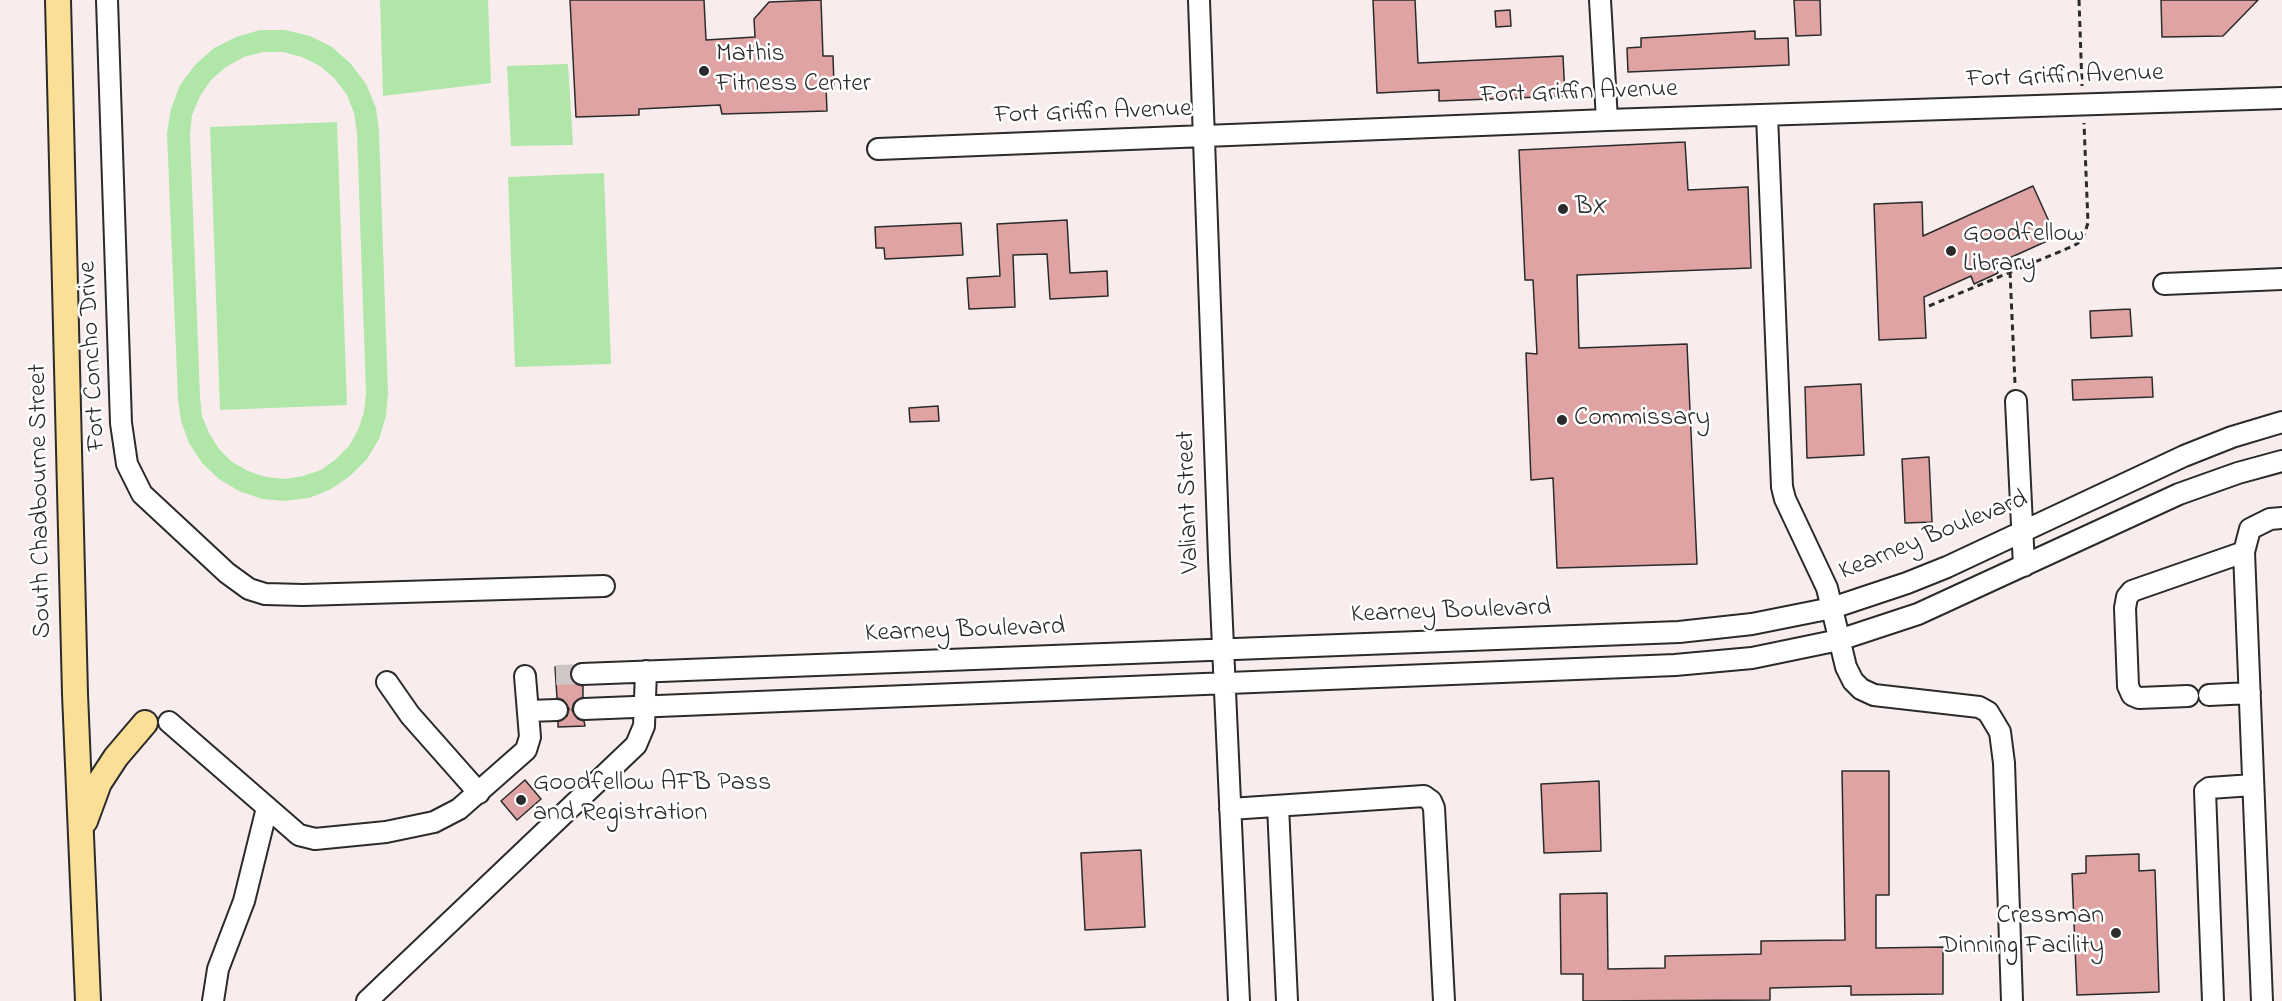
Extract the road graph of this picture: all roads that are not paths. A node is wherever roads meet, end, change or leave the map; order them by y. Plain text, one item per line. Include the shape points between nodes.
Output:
1 (58, 0) edge
2 (107, 0) edge
3 (1199, 0) edge
4 (1600, 0) edge
5 (2282, 98) edge
6 (1767, 115) junction
7 (1607, 120) junction
8 (1204, 136) junction
9 (878, 149) dead end
10 (2282, 279) edge
11 (2164, 284) dead end
12 (2016, 401) road end
13 (2282, 422) edge
14 (2282, 461) edge
15 (2282, 518) edge
16 (2022, 533) junction
17 (2244, 552) junction
18 (2024, 566) junction
19 (604, 586) dead end
20 (1833, 608) junction
21 (1839, 640) junction
22 (1224, 648) junction
23 (645, 672) junction
24 (582, 674) tunnel mouth
25 (525, 676) dead end
26 (387, 682) dead end
27 (1225, 683) junction
28 (2250, 693) junction
29 (2209, 695) dead end
30 (2188, 696) dead end
31 (646, 707) junction
32 (584, 709) dead end
33 (557, 710) dead end
34 (528, 711) junction
35 (169, 722) dead end
36 (145, 723) dead end
37 (2253, 785) junction
38 (479, 793) junction
39 (1278, 806) junction
40 (267, 808) junction
41 (1230, 809) junction
42 (81, 831) junction
43 (88, 1001) edge
44 (213, 1001) edge
45 (367, 1001) edge
46 (1239, 1001) edge
47 (1287, 1001) edge
48 (1444, 1001) edge
49 (2012, 1001) edge
50 (2213, 1001) edge
51 (2262, 1001) edge

1 - 42 main road, South Chadbourne Street
2 - 19 street, Fort Concho Drive via 121,423 127,464 142,494 227,573 249,589 265,594
3 - 8 street, Valiant Street
4 - 7 street
5 - 6 street, Fort Griffin Avenue
6 - 7 street, Fort Griffin Avenue
6 - 20 street via 1782,487
7 - 8 street, Fort Griffin Avenue
8 - 9 street, Fort Griffin Avenue
8 - 22 street, Valiant Street
10 - 11 street
12 - 16 street
13 - 16 street, Kearney Boulevard via 2184,456
14 - 18 street via 2179,494
15 - 17 street via 2250,529
16 - 18 street
16 - 20 street, Kearney Boulevard via 1947,567
17 - 28 street
17 - 30 street via 2132,591 2127,597 2128,686 2132,695
18 - 21 street via 1918,614
20 - 21 street
20 - 22 street, Kearney Boulevard via 1713,629
21 - 27 street via 1718,662
21 - 49 street via 1846,667 1861,689 1874,695 1979,707 1996,723 2003,744
22 - 23 street, Kearney Boulevard
22 - 27 street, Valiant Street
23 - 24 street, Kearney Boulevard
23 - 31 street
25 - 34 street
26 - 38 street via 410,715
27 - 31 street
27 - 41 street, Valiant Street
28 - 29 street
28 - 37 street
31 - 32 street
31 - 45 street via 636,745
33 - 34 street
34 - 38 street via 530,737 526,750
35 - 40 street
36 - 42 main road via 99,783
37 - 50 street via 2205,791
37 - 51 street
38 - 40 street via 434,822 386,832 315,839 299,835
39 - 41 street
39 - 47 street
39 - 48 street via 1424,796 1431,801
40 - 44 street via 244,901 218,969
41 - 46 street, Valiant Street
42 - 43 main road, South Chadbourne Street

